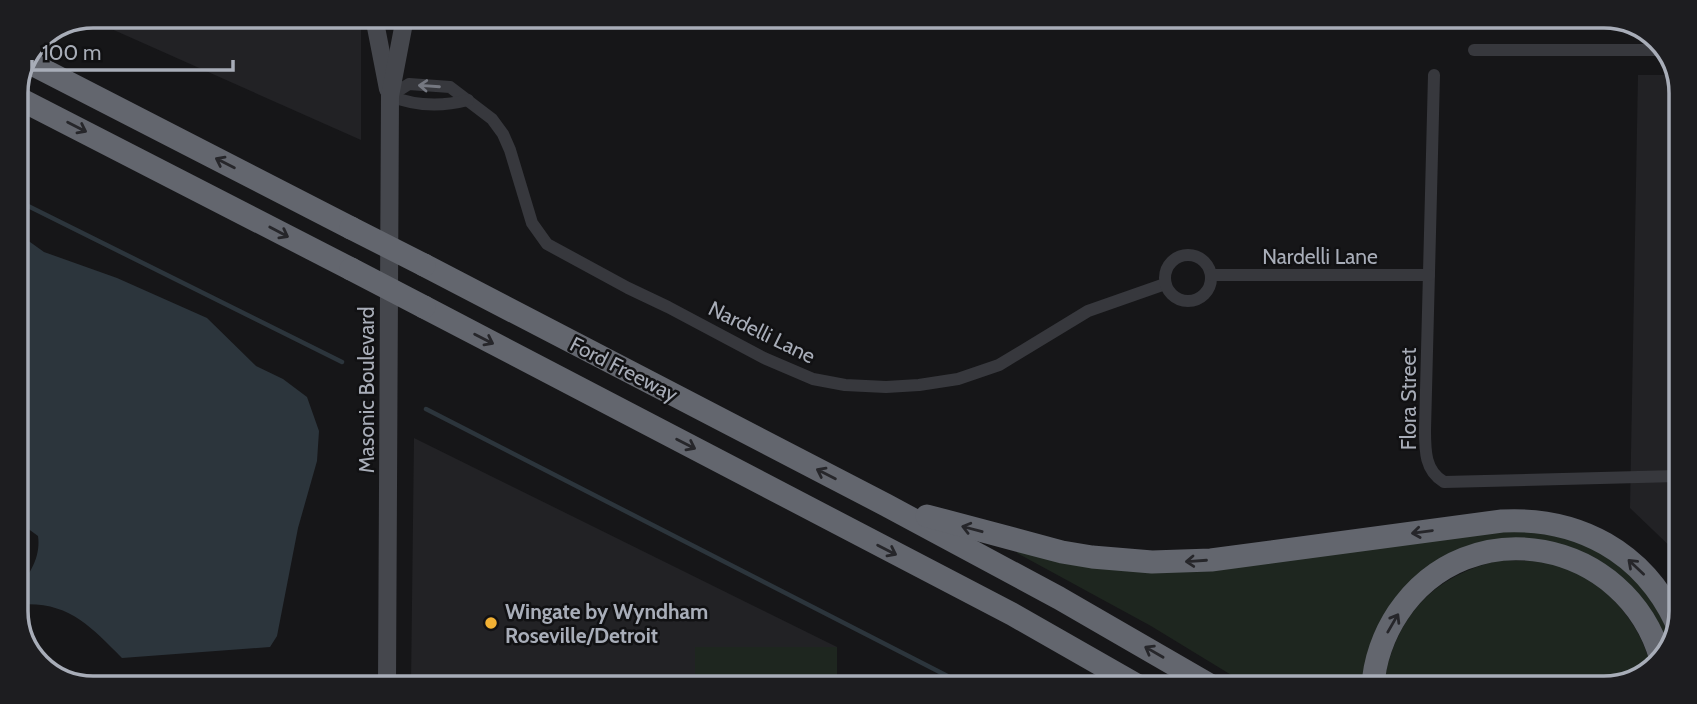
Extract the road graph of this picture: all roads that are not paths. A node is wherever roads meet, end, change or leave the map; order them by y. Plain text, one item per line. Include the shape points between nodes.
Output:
1 (376, 28) edge
2 (403, 28) edge
3 (1474, 50) dead end
4 (1653, 50) edge
5 (34, 65) edge
6 (1434, 75) dead end
7 (390, 96) junction
8 (468, 100) junction
9 (28, 103) edge
10 (1211, 275) junction
11 (1429, 275) junction
12 (1165, 284) junction
13 (1669, 476) edge
14 (886, 505) junction
15 (1669, 609) edge
16 (1657, 649) edge
17 (387, 676) edge
18 (1121, 676) edge
19 (1194, 676) edge
20 (1375, 676) edge

1 - 7 main road, Masonic Boulevard
2 - 7 main road, Masonic Boulevard
3 - 4 street
14 -> 5 highway, Ford Freeway, bridge
6 - 11 street, Flora Street
7 - 8 street via 407,103 448,105
8 -> 7 street, Nardelli Lane via 450,87 409,84
7 - 17 main road, Masonic Boulevard
8 - 12 street, Nardelli Lane via 503,134 532,223 547,244 813,379 886,387 958,379 999,365 1088,311
9 -> 18 highway, Ford Freeway, bridge via 1012,614
10 - 11 street, Nardelli Lane
10 - 12 street via 1207,292 1194,301 1176,298
10 - 12 street via 1202,259 1184,255 1168,265
11 - 13 street, Flora Street via 1425,450 1435,477 1444,482
15 -> 14 highway via 1624,556 1581,532 1543,522 1502,521 1210,560 1152,562 1062,552
19 -> 14 highway, Ford Freeway
20 -> 16 highway via 1387,633 1418,588 1447,567 1500,549 1562,554 1602,574 1644,620

